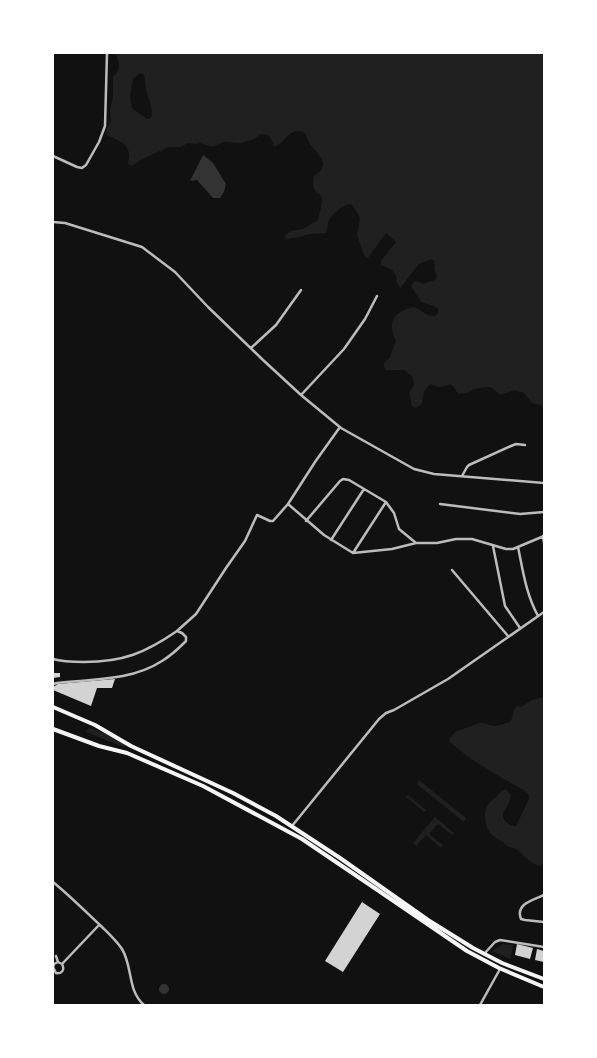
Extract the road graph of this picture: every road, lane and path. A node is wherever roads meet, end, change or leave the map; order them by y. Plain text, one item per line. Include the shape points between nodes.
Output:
1 (107, 53) edge
2 (53, 156) edge
3 (53, 222) edge
4 (301, 290) dead end
5 (377, 296) dead end
6 (252, 348) junction
7 (301, 395) junction
8 (340, 427) junction
9 (525, 445) dead end
10 (462, 476) junction
11 (544, 483) edge
12 (364, 489) junction
13 (386, 502) junction
14 (288, 504) junction
15 (440, 504) dead end
16 (544, 512) edge
17 (306, 521) junction
18 (543, 536) edge
19 (331, 540) junction
20 (416, 543) junction
21 (544, 543) edge
22 (493, 546) junction
23 (518, 547) junction
24 (353, 553) junction
25 (452, 570) dead end
26 (544, 612) edge
27 (538, 616) junction
28 (520, 628) junction
29 (177, 631) junction
30 (508, 636) junction
31 (53, 659) edge
32 (53, 684) edge
33 (53, 707) edge
34 (53, 729) edge
35 (292, 826) junction
36 (53, 882) edge
37 (544, 895) edge
38 (544, 922) edge
39 (99, 925) junction
40 (544, 947) edge
41 (483, 954) junction
42 (56, 956) dead end
43 (58, 962) junction
44 (62, 964) junction
45 (53, 967) edge
46 (500, 969) junction
47 (544, 979) edge
48 (544, 988) edge
49 (144, 1005) edge
50 (480, 1005) edge

1 - 2 street via 105,126 99,142 82,168
3 - 6 street via 65,223 142,247 175,272
4 - 6 street via 276,325
5 - 7 street via 344,349
6 - 7 street
7 - 8 street
8 - 10 street via 414,469 434,474
8 - 14 street
9 - 10 street via 510,446 469,465
10 - 11 street
12 - 13 street
12 - 17 street via 343,479
12 - 19 street
13 - 20 street via 394,513 399,528
13 - 24 street
14 - 17 street
14 - 29 street via 273,521 257,515 245,541 196,614
15 - 16 street via 520,514
17 - 19 street
18 - 21 street
18 - 23 street
19 - 24 street
20 - 22 street via 472,539
20 - 24 street via 387,550
22 - 23 street via 506,549
22 - 28 street via 505,606
23 - 27 street via 526,588
25 - 30 street
26 - 27 street
27 - 28 street
28 - 30 street
29 - 31 street via 152,648 128,658 96,662
29 - 32 street via 184,635 186,641 152,667 121,677
30 - 35 street via 448,679 379,719
33 - 35 main road via 233,793
34 - 46 main road via 151,763 203,786 277,825 376,888 456,944
35 - 41 main road
36 - 39 street
37 - 38 street via 522,905 520,910 521,919
39 - 44 street
39 - 49 street via 126,956 134,993
40 - 41 street via 500,940
41 - 47 main road
42 - 43 street
43 - 44 street
43 - 45 street
44 - 45 street via 64,967 61,973 56,973
46 - 48 main road
46 - 50 street

